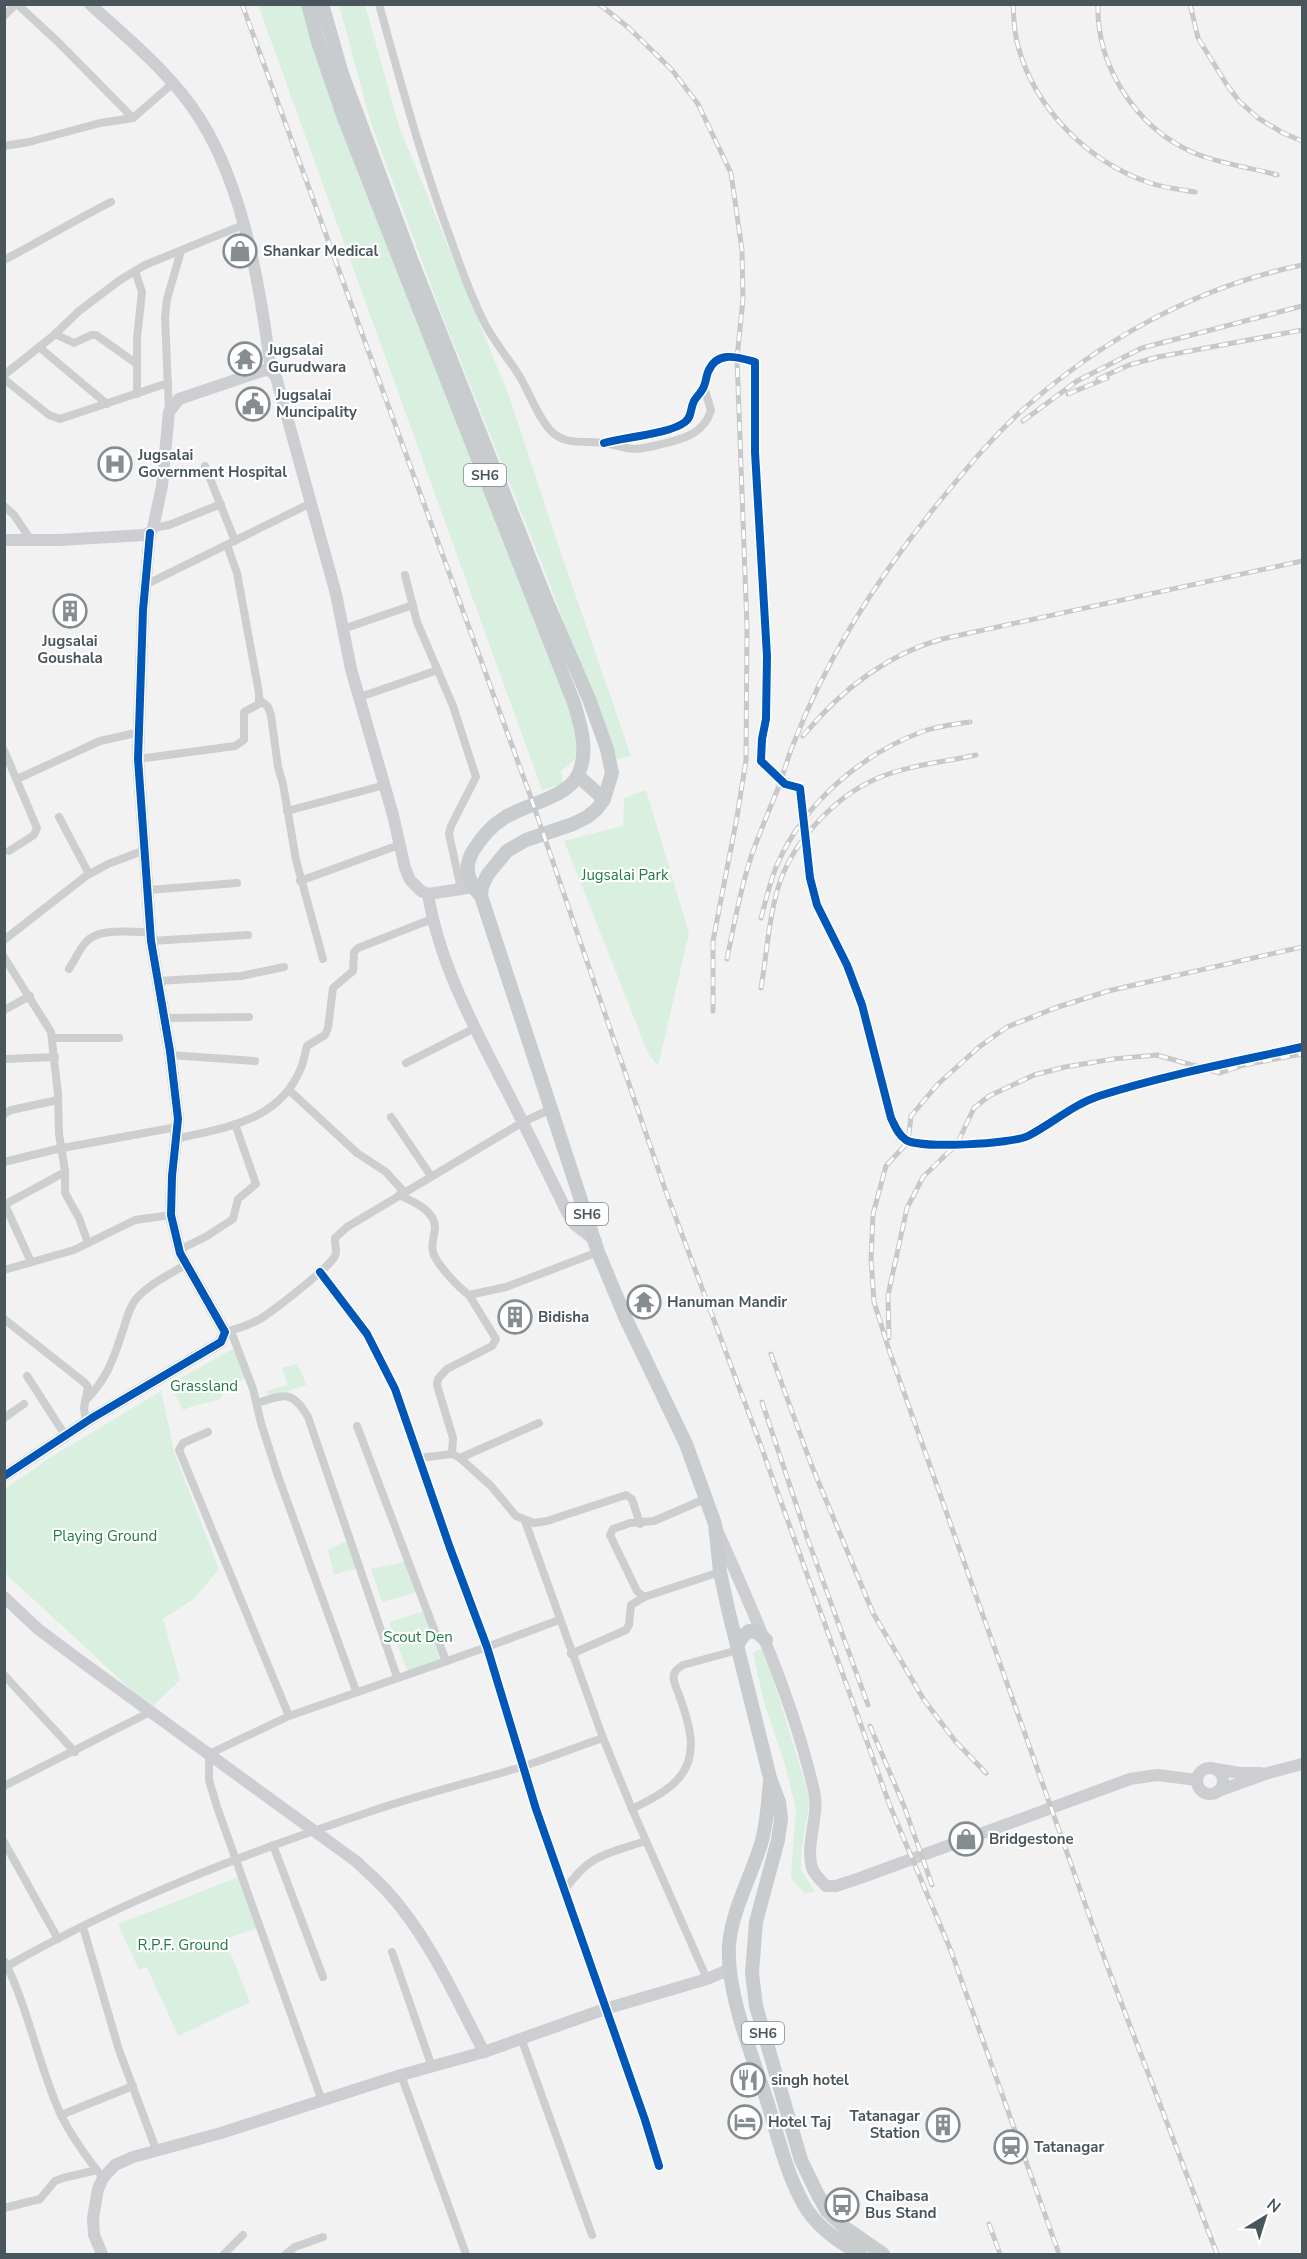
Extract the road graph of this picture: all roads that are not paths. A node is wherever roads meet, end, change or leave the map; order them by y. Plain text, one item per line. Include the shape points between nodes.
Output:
1 (16, 4) edge
2 (90, 4) edge
3 (308, 4) edge
4 (322, 4) edge
5 (379, 4) edge
6 (4, 16) edge
7 (172, 84) junction
8 (133, 118) junction
9 (4, 146) edge
10 (111, 202) dead end
11 (243, 225) junction
12 (181, 251) junction
13 (4, 260) edge
14 (135, 271) junction
15 (55, 334) junction
16 (39, 347) junction
17 (137, 364) junction
18 (272, 371) junction
19 (4, 377) edge
20 (168, 383) junction
21 (704, 387) junction
22 (137, 394) junction
23 (107, 404) junction
24 (169, 412) junction
25 (604, 443) junction
26 (205, 466) dead end
27 (311, 503) junction
28 (221, 504) junction
29 (4, 506) edge
30 (152, 530) junction
31 (4, 540) edge
32 (31, 540) junction
33 (231, 543) junction
34 (405, 575) dead end
35 (146, 585) junction
36 (413, 605) junction
37 (343, 628) junction
38 (438, 670) junction
39 (360, 697) junction
40 (260, 700) junction
41 (140, 732) junction
42 (4, 750) edge
43 (138, 759) junction
44 (578, 776) junction
45 (17, 779) junction
46 (385, 785) junction
47 (604, 799) junction
48 (287, 811) junction
49 (59, 817) dead end
50 (399, 845) junction
51 (145, 850) junction
52 (9, 852) dead end
53 (89, 874) junction
54 (300, 881) junction
55 (237, 883) dead end
56 (474, 889) junction
57 (148, 890) junction
58 (428, 894) junction
59 (432, 919) junction
60 (248, 935) dead end
61 (151, 936) junction
62 (4, 940) edge
63 (4, 957) edge
64 (323, 959) dead end
65 (284, 967) dead end
66 (69, 969) dead end
67 (158, 981) junction
68 (30, 996) junction
69 (4, 1010) edge
70 (249, 1017) dead end
71 (164, 1018) junction
72 (475, 1028) junction
73 (53, 1038) junction
74 (119, 1038) dead end
75 (1302, 1047) edge
76 (170, 1055) junction
77 (55, 1057) junction
78 (4, 1059) edge
79 (255, 1061) dead end
80 (406, 1063) dead end
81 (289, 1090) junction
82 (58, 1100) junction
83 (551, 1109) junction
84 (4, 1114) edge
85 (391, 1117) dead end
86 (523, 1122) junction
87 (235, 1124) junction
88 (177, 1133) junction
89 (62, 1149) junction
90 (4, 1162) edge
91 (65, 1173) junction
92 (430, 1176) junction
93 (402, 1194) junction
94 (5, 1205) edge
95 (171, 1215) junction
96 (88, 1243) junction
97 (597, 1247) junction
98 (179, 1250) junction
99 (31, 1262) junction
100 (185, 1265) junction
101 (4, 1270) edge
102 (320, 1272) junction
103 (470, 1295) junction
104 (4, 1319) edge
105 (228, 1332) junction
106 (27, 1376) dead end
107 (85, 1401) junction
108 (257, 1403) junction
109 (24, 1404) dead end
110 (4, 1418) edge
111 (86, 1422) junction
112 (539, 1422) dead end
113 (357, 1426) dead end
114 (208, 1432) dead end
115 (65, 1435) junction
116 (456, 1456) junction
117 (419, 1458) junction
118 (5, 1475) edge
119 (705, 1499) junction
120 (525, 1521) junction
121 (640, 1524) junction
122 (714, 1524) junction
123 (720, 1572) junction
124 (4, 1597) edge
125 (644, 1597) junction
126 (559, 1620) junction
127 (766, 1640) junction
128 (487, 1647) junction
129 (737, 1648) junction
130 (571, 1654) junction
131 (446, 1661) junction
132 (4, 1675) edge
133 (397, 1677) junction
134 (356, 1691) junction
135 (152, 1711) junction
136 (289, 1716) junction
137 (603, 1738) junction
138 (75, 1752) junction
139 (209, 1754) junction
140 (1302, 1764) edge
141 (522, 1766) junction
142 (1215, 1768) junction
143 (1268, 1773) junction
144 (770, 1778) junction
145 (1197, 1780) junction
146 (4, 1786) edge
147 (1218, 1791) junction
148 (632, 1809) junction
149 (314, 1831) junction
150 (646, 1841) junction
151 (4, 1842) edge
152 (273, 1845) junction
153 (236, 1860) junction
154 (564, 1890) junction
155 (83, 1927) junction
156 (58, 1939) junction
157 (392, 1952) dead end
158 (5, 1966) edge
159 (730, 1969) junction
160 (323, 1977) dead end
161 (707, 1979) junction
162 (605, 2009) junction
163 (521, 2038) junction
164 (484, 2052) junction
165 (432, 2067) junction
166 (401, 2075) junction
167 (133, 2086) junction
168 (322, 2101) junction
169 (61, 2115) junction
170 (157, 2151) junction
171 (659, 2166) dead end
172 (100, 2174) junction
173 (4, 2208) edge
174 (243, 2235) dead end
175 (592, 2235) dead end
176 (323, 2237) dead end
177 (100, 2254) edge
178 (227, 2254) edge
179 (286, 2254) edge
180 (466, 2254) edge
181 (860, 2254) edge
182 (883, 2254) edge

1 - 6 street
1 - 8 street
2 - 7 street
3 - 44 main road, SH6 via 344,118 574,703 584,750
4 - 47 main road, SH6 via 342,74 411,259 600,730 612,773
5 - 25 street via 424,165 484,322 546,425 572,442
7 - 8 street
7 - 11 street via 200,118 220,154
8 - 9 street
10 - 13 street
11 - 12 street
11 - 18 street via 261,290
12 - 14 street
12 - 20 street via 165,317
14 - 15 street via 99,295
14 - 17 street via 142,291
15 - 16 street
15 - 17 street via 74,343 96,335
16 - 19 street
16 - 23 street
17 - 22 street
18 - 24 street via 179,399
18 - 27 street
19 - 23 street via 55,418 67,418
20 - 22 street
20 - 24 street
21 - 25 street via 684,423
21 - 25 street via 711,410 703,427 694,434 626,450
21 - 75 street via 713,363 722,357 729,355 755,362 755,452 767,656 761,761 785,784 800,788 810,878 817,905 862,1005 891,1118 899,1134 908,1142 936,1144 984,1144 1026,1137 1097,1097
22 - 23 street
24 - 30 street via 162,486
26 - 28 street
27 - 33 street
27 - 37 street
28 - 30 street
28 - 33 street
29 - 32 street
30 - 32 street via 123,537
30 - 35 street
31 - 32 street
33 - 35 street
33 - 40 street
34 - 36 street
35 - 41 street
36 - 37 street
36 - 38 street
37 - 39 street
38 - 39 street
38 - 56 street via 476,777 449,834
39 - 46 street
40 - 43 street via 244,712 245,735 239,745
40 - 48 street via 271,715
41 - 43 street
41 - 45 street via 100,741
42 - 45 street
43 - 51 street
44 - 47 main road
44 - 56 main road, SH6 via 561,792 504,818 489,830 468,865
45 - 52 street via 37,831
46 - 48 street
46 - 50 street
47 - 56 main road via 587,817 507,851
48 - 54 street
49 - 53 street
50 - 54 street
50 - 58 street via 411,880
51 - 53 street
51 - 57 street
53 - 62 street
54 - 64 street
55 - 57 street
56 - 58 street
56 - 83 main road, SH6
57 - 61 street
58 - 59 street
59 - 72 street
59 - 81 street via 354,952 353,971 333,988 325,1035 308,1046
60 - 61 street
61 - 66 street via 109,933 91,938
61 - 67 street
63 - 68 street
65 - 67 street via 241,976
67 - 71 street
68 - 69 street
68 - 73 street
70 - 71 street
71 - 76 street
72 - 80 street
72 - 86 street
73 - 74 street
73 - 77 street
76 - 79 street
76 - 88 street
77 - 78 street
77 - 82 street
81 - 87 street via 264,1113
81 - 93 street via 357,1154 386,1172
82 - 84 street
82 - 89 street
83 - 86 street
83 - 97 main road, SH6
85 - 92 street
86 - 92 street
86 - 97 street via 574,1224
87 - 88 street
87 - 98 street via 256,1184 238,1199 233,1219
88 - 89 street
88 - 95 street
89 - 90 street
89 - 91 street
91 - 94 street
91 - 96 street via 65,1193
92 - 93 street
93 - 102 street via 339,1233 334,1243 337,1253
93 - 103 street via 429,1213 434,1221 435,1258
94 - 99 street
95 - 96 street via 135,1221
95 - 98 street
96 - 99 street
97 - 103 street via 506,1287
97 - 119 main road, SH6 via 626,1320 686,1444
98 - 100 street
99 - 101 street
100 - 105 street
100 - 107 street via 135,1300 109,1371
102 - 105 street via 263,1317
102 - 117 street via 383,1362
103 - 116 street via 496,1339 492,1346 438,1379
104 - 107 street via 85,1383
105 - 108 street
105 - 111 street via 221,1342
106 - 115 street
107 - 111 street
108 - 133 street via 282,1395 291,1397 308,1417
108 - 134 street via 278,1476
109 - 110 street
111 - 115 street
112 - 116 street
113 - 131 street
114 - 136 street via 183,1443 179,1450
115 - 118 street
116 - 117 street
116 - 120 street
117 - 128 street
119 - 121 street
119 - 122 main road, SH6
120 - 121 street via 547,1521 626,1495 632,1499
120 - 126 street
121 - 125 street via 613,1529 610,1535 637,1591
122 - 123 main road, SH6
122 - 127 street
123 - 125 street
123 - 129 main road, SH6
124 - 135 street via 38,1629
125 - 130 street via 631,1605 629,1625 622,1634
126 - 128 street
126 - 130 street
127 - 129 main road via 749,1631
127 - 145 street via 815,1793 812,1868 826,1886 860,1878 1130,1779 1157,1775
128 - 131 street
128 - 141 street
129 - 144 main road, SH6
129 - 148 street via 677,1669 674,1681 686,1714 691,1752 678,1779
130 - 137 street
131 - 133 street
132 - 138 street
133 - 134 street
134 - 136 street
135 - 138 street
135 - 139 street
136 - 139 street
137 - 141 street
137 - 148 street
138 - 146 street
139 - 149 street
139 - 153 street via 210,1780
140 - 143 street
141 - 149 street
141 - 154 street
142 - 143 street
142 - 145 street via 1203,1770
142 - 147 street via 1223,1777
143 - 147 street
144 - 159 main road, SH6 via 766,1825 729,1943
144 - 182 main road, SH6 via 781,1819 756,1923 752,1973 756,2006 801,2160 817,2193 827,2211 844,2227
145 - 147 street via 1206,1793
148 - 150 street
149 - 152 street
149 - 164 street via 357,1862 387,1891 415,1927
150 - 154 street via 588,1862
150 - 161 street
151 - 156 street
152 - 153 street
152 - 160 street
153 - 155 street
153 - 168 street
154 - 162 street
155 - 156 street
155 - 167 street via 100,1992
156 - 158 street
157 - 165 street
158 - 169 street
159 - 161 street
159 - 181 main road, SH6 via 736,2003 790,2175 803,2204 838,2241
161 - 162 street
162 - 163 street
162 - 171 street
163 - 164 street
163 - 175 street
164 - 165 street
165 - 166 street
166 - 168 street
166 - 180 street
167 - 169 street
167 - 170 street
168 - 170 street
169 - 172 street
170 - 172 street via 133,2157
172 - 173 street via 63,2178 40,2199
172 - 177 street via 93,2218
174 - 178 street
176 - 179 street

